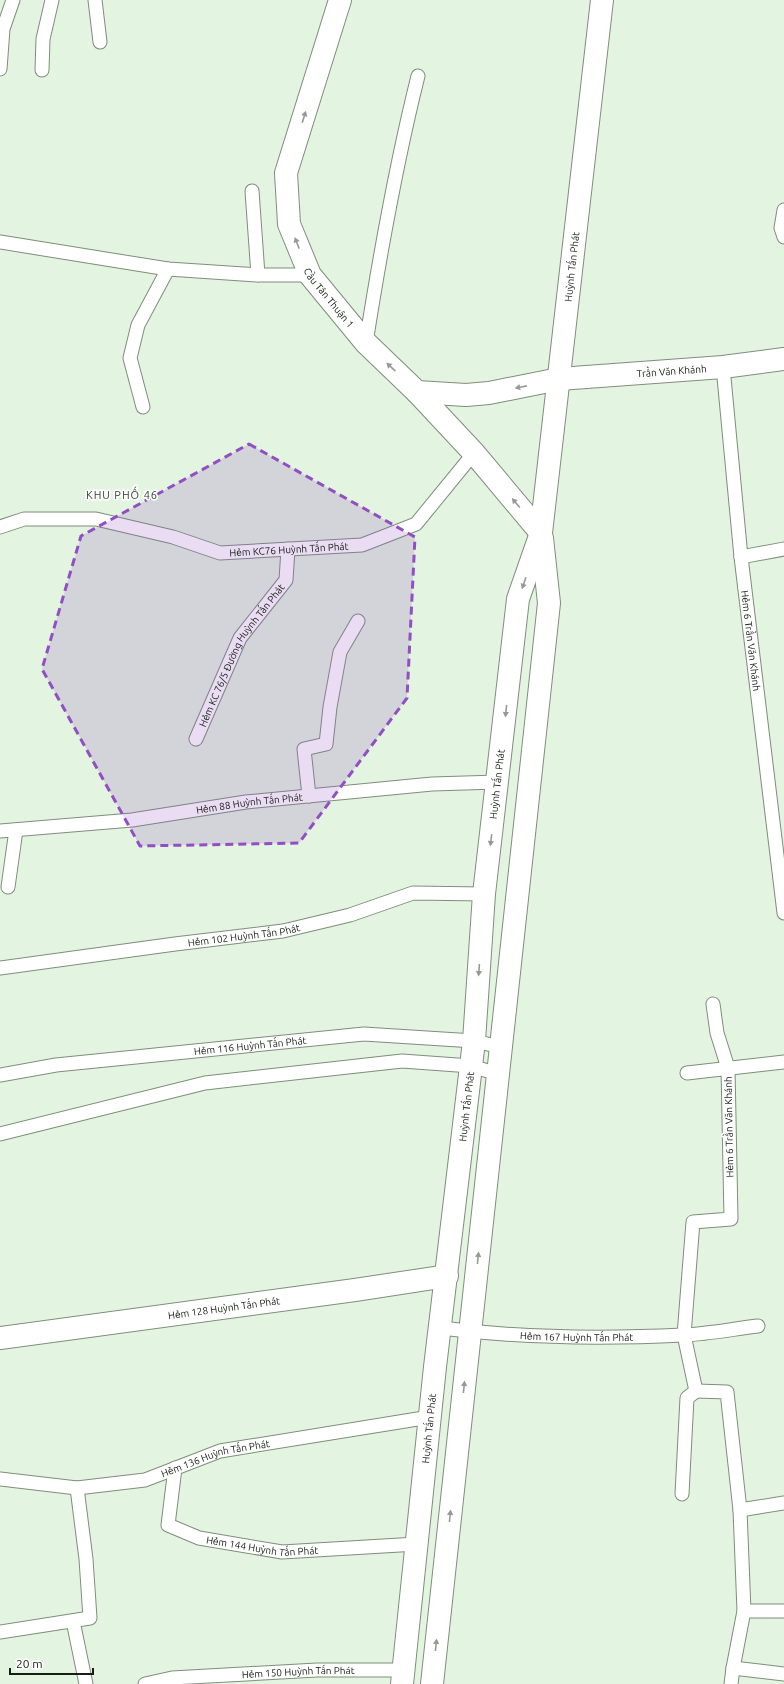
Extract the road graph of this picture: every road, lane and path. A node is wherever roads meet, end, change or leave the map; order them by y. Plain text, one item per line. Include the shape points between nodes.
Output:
1 (14, 0) edge
2 (52, 0) edge
3 (95, 0) edge
4 (340, 0) edge
5 (602, 0) edge
6 (100, 42) dead end
7 (0, 69) edge
8 (42, 70) dead end
9 (418, 76) dead end
10 (252, 191) dead end
11 (784, 210) edge
12 (784, 237) edge
13 (0, 242) edge
14 (168, 269) junction
15 (258, 275) junction
16 (310, 275) junction
17 (366, 343) junction
18 (784, 359) edge
19 (723, 367) junction
20 (559, 379) junction
21 (417, 392) junction
22 (143, 407) dead end
23 (474, 453) junction
24 (0, 527) edge
25 (541, 533) junction
26 (288, 549) junction
27 (784, 549) edge
28 (741, 557) junction
29 (358, 621) dead end
30 (196, 739) dead end
31 (498, 782) junction
32 (309, 796) junction
33 (16, 830) junction
34 (0, 831) edge
35 (8, 887) dead end
36 (484, 894) junction
37 (784, 913) edge
38 (0, 968) edge
39 (714, 1004) dead end
40 (474, 1041) junction
41 (501, 1046) junction
42 (784, 1062) edge
43 (471, 1066) junction
44 (728, 1068) junction
45 (687, 1073) dead end
46 (498, 1074) junction
47 (0, 1075) edge
48 (0, 1134) edge
49 (447, 1276) junction
50 (758, 1326) dead end
51 (440, 1328) junction
52 (470, 1332) junction
53 (684, 1335) junction
54 (0, 1338) edge
55 (466, 1365) junction
56 (435, 1367) junction
57 (696, 1391) junction
58 (430, 1417) junction
59 (175, 1468) junction
60 (0, 1480) edge
61 (78, 1488) junction
62 (682, 1494) dead end
63 (784, 1503) edge
64 (740, 1510) junction
65 (417, 1544) junction
66 (744, 1611) junction
67 (784, 1611) edge
68 (73, 1621) junction
69 (0, 1632) edge
70 (732, 1668) junction
71 (784, 1674) edge
72 (403, 1677) edge
73 (86, 1684) edge
74 (145, 1684) edge
75 (432, 1684) edge
76 (731, 1684) edge

1 - 7 lane via 3,28
2 - 8 lane via 43,38
3 - 6 lane
16 -> 4 main road, Cầu Tân Thuận 1 via 289,224 286,173
5 - 20 main road, Huỳnh Tấn Phát
9 - 17 lane via 385,227
10 - 15 lane
11 - 12 lane via 781,228
13 - 14 lane
14 - 15 lane
14 - 22 lane via 138,325 130,358
15 - 16 lane
16 - 17 main road, Cầu Tân Thuận 1
21 -> 17 main road, Cầu Tân Thuận 1
18 - 19 main road, Trần Văn Khánh
19 - 20 main road, Trần Văn Khánh
19 - 28 lane, Hẻm 6 Trần Văn Khánh
20 -> 21 main road, Trần Văn Khánh via 489,393 466,395
20 - 25 main road, Huỳnh Tấn Phát
21 - 23 main road, Cầu Tân Thuận 1
25 -> 23 main road, Cầu Tân Thuận 1
23 - 26 lane, Hẻm KC76 Huỳnh Tấn Phát via 416,524 362,545
24 - 26 lane, Hẻm KC76 Huỳnh Tấn Phát via 24,519 96,519 173,537 220,553
25 -> 31 main road, Huỳnh Tấn Phát via 518,599
25 - 41 main road, Huỳnh Tấn Phát via 549,603
26 - 30 lane, Hẻm KC 76/5 Đường Huỳnh Tấn Phát via 286,580 240,638
27 - 28 lane
28 - 37 lane, Hẻm 6 Trần Văn Khánh
29 - 32 lane via 340,652 326,744 304,749
31 - 32 lane, Hẻm 88 Huỳnh Tấn Phát via 432,784
31 -> 36 main road, Huỳnh Tấn Phát
32 - 33 lane, Hẻm 88 Huỳnh Tấn Phát via 246,802 132,820
33 - 34 lane, Hẻm 88 Huỳnh Tấn Phát
33 - 35 lane
36 - 38 lane, Hẻm 102 Huỳnh Tấn Phát via 413,893 350,915 283,931
36 -> 40 main road, Huỳnh Tấn Phát
39 - 44 lane via 716,1032
40 - 41 lane, Hẻm 116 Huỳnh Tấn Phát
40 - 43 main road, Huỳnh Tấn Phát
40 - 47 lane, Hẻm 116 Huỳnh Tấn Phát via 364,1034 56,1065
41 - 46 main road, Huỳnh Tấn Phát
42 - 44 lane, Hẻm 6 Trần Văn Khánh
43 - 46 lane
43 - 48 lane via 402,1061 205,1083
43 - 49 main road, Huỳnh Tấn Phát
44 - 45 lane
44 - 53 lane, Hẻm 6 Trần Văn Khánh via 732,1219 693,1222
52 -> 46 main road, Huỳnh Tấn Phát
49 - 51 main road, Huỳnh Tấn Phát
49 - 54 main road, Hẻm 128 Huỳnh Tấn Phát
50 - 53 lane, Hẻm 167 Huỳnh Tấn Phát
51 - 52 lane, Hẻm 167 Huỳnh Tấn Phát
51 - 56 main road, Huỳnh Tấn Phát
52 - 53 lane, Hẻm 167 Huỳnh Tấn Phát via 572,1337
52 - 55 main road, Huỳnh Tấn Phát
53 - 57 lane
55 - 56 main road
75 -> 55 main road, Huỳnh Tấn Phát
56 - 58 main road, Huỳnh Tấn Phát
57 - 62 lane via 687,1398
57 - 64 lane via 727,1392
58 - 59 lane, Hẻm 136 Huỳnh Tấn Phát via 220,1451
58 - 65 main road, Huỳnh Tấn Phát
59 - 61 lane, Hẻm 136 Huỳnh Tấn Phát via 145,1480
59 - 65 lane, Hẻm 144 Huỳnh Tấn Phát via 168,1526 199,1538 282,1552
60 - 61 lane, Hẻm 136 Huỳnh Tấn Phát
61 - 68 lane via 90,1618
63 - 64 lane
64 - 66 lane
65 - 72 main road, Huỳnh Tấn Phát
66 - 67 lane
66 - 70 lane
68 - 69 lane
68 - 73 lane
70 - 71 lane
70 - 76 lane
72 - 74 lane, Hẻm 150 Huỳnh Tấn Phát via 309,1670 172,1678

